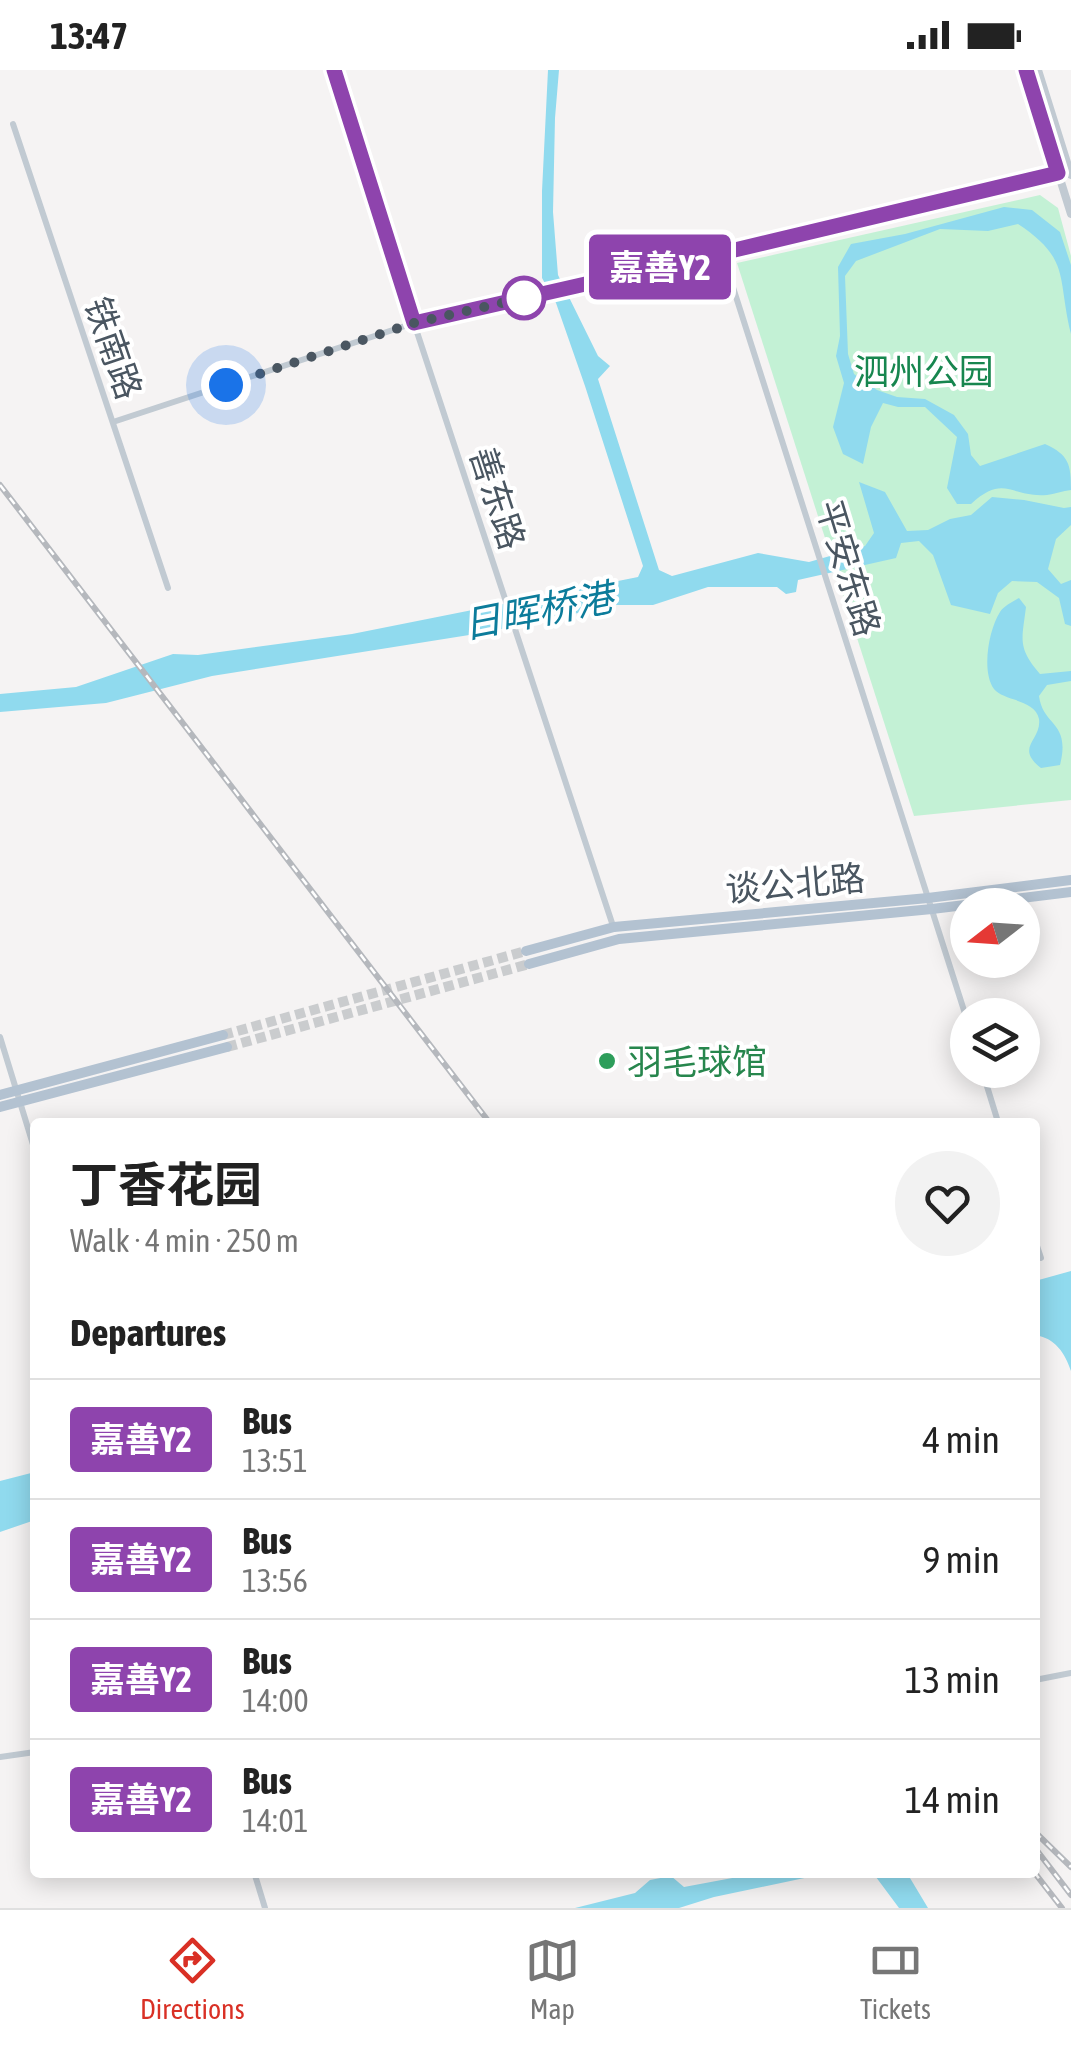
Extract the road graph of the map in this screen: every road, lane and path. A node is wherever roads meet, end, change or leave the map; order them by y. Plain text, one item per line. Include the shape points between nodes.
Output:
1 (334, 70) edge
2 (1026, 70) edge
3 (1038, 70) edge
4 (12, 124) dead end
5 (1070, 172) edge
6 (1058, 173) junction
7 (1071, 214) edge
8 (722, 253) junction
9 (414, 323) junction
10 (112, 422) junction
11 (168, 588) dead end
12 (1071, 880) edge
13 (1071, 892) edge
14 (930, 904) junction
15 (614, 927) junction
16 (619, 940) junction
17 (526, 951) tunnel mouth
18 (529, 964) tunnel mouth
19 (960, 998) edge
20 (0, 1037) edge
21 (225, 1041) tunnel mouth
22 (988, 1088) edge
23 (0, 1094) edge
24 (18, 1096) junction
25 (0, 1106) edge
26 (997, 1118) edge
27 (30, 1135) edge
28 (1040, 1255) edge
29 (1041, 1258) dead end
30 (1071, 1673) edge
31 (1040, 1679) edge
32 (30, 1753) edge
33 (0, 1757) edge
34 (256, 1878) edge
35 (265, 1908) edge

1 - 9 street, 善东路
2 - 6 street
3 - 5 street
4 - 10 street, 铁南路
5 - 6 street
6 - 7 street
6 - 8 street
8 - 9 street
8 - 14 street, 平安东路
9 - 10 street
9 - 15 street, 善东路
10 - 11 street, 铁南路
12 - 14 main road, 谈公北路
13 - 14 main road, 谈公北路
14 - 15 main road, 谈公北路
14 - 16 main road, 谈公北路
14 - 19 street, 平安东路
15 - 16 street, 善东路
15 - 17 main road, 谈公北路
16 - 18 main road, 谈公北路
20 - 24 street
21 - 24 main road
22 - 26 street
23 - 24 main road
24 - 25 main road
24 - 27 street
28 - 29 street
30 - 31 street
32 - 33 street
34 - 35 street

